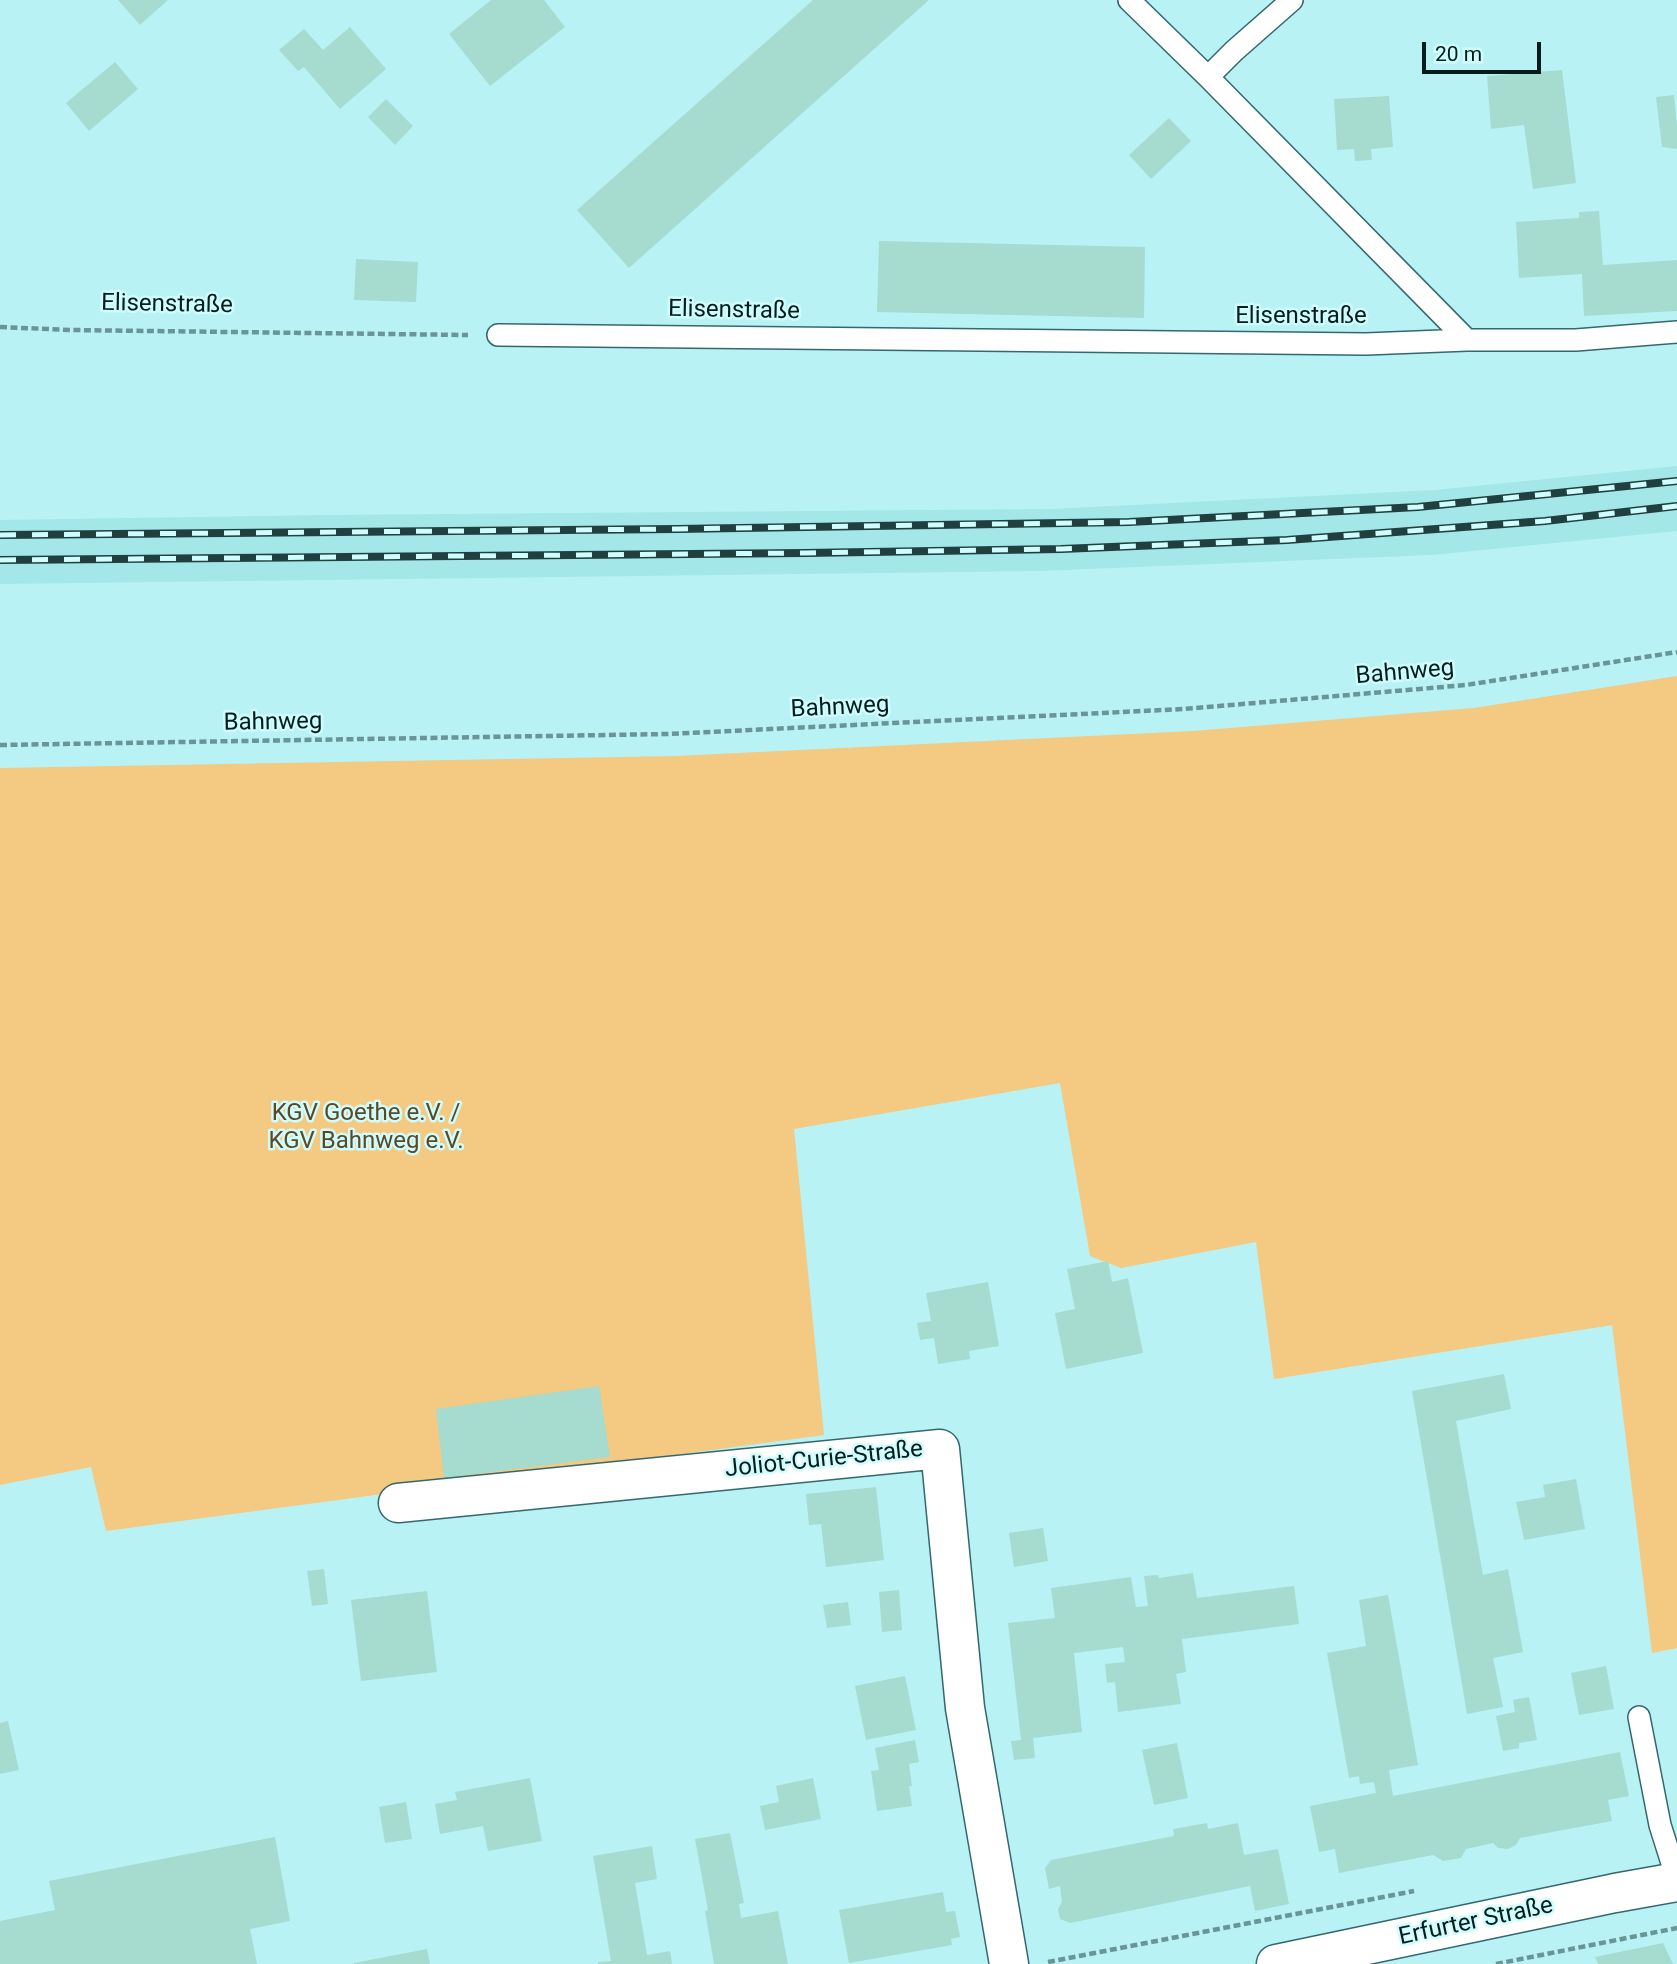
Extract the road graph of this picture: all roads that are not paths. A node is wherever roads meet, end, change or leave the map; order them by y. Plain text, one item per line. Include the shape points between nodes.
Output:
1 (1129, 0) edge
2 (1293, 0) edge
3 (1208, 77) junction
4 (1677, 332) edge
5 (498, 335) road end
6 (1467, 340) junction
7 (398, 1503) dead end
8 (1639, 1717) dead end
9 (1677, 1881) edge
10 (1009, 1964) edge
11 (1276, 1964) edge

1 - 3 lane
2 - 3 lane
3 - 6 lane
4 - 6 lane, Elisenstraße via 1577,340
5 - 6 lane, Elisenstraße via 1366,344
7 - 10 street, Joliot-Curie-Straße via 940,1449 965,1708
8 - 9 lane via 1660,1825
9 - 11 street, Erfurter Straße

